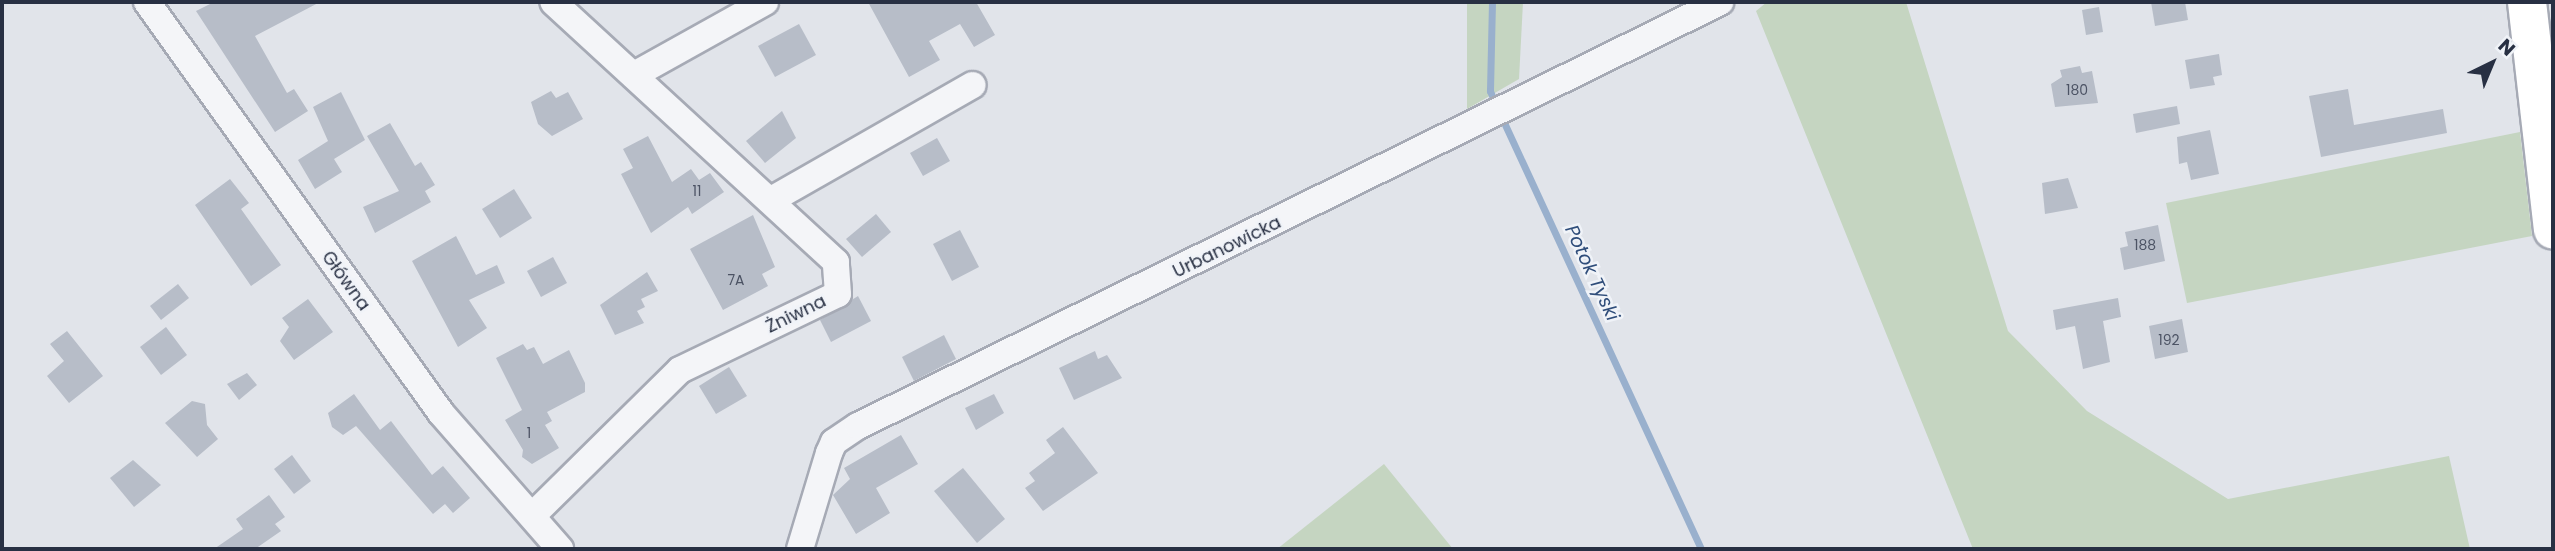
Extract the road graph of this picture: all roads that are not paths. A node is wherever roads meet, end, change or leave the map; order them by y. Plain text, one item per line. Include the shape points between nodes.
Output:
1 (147, 2) edge
2 (553, 2) edge
3 (765, 2) edge
4 (1720, 2) edge
5 (2527, 2) edge
6 (634, 75) junction
7 (973, 85) dead end
8 (771, 200) junction
9 (2553, 230) edge
10 (533, 515) junction
11 (560, 549) edge
12 (800, 549) edge

1 - 10 street, Główna via 441,413
2 - 6 street, Żniwna
3 - 6 street
4 - 12 street, Urbanowicka via 1083,318 934,385 843,435 829,453
5 - 9 highway
6 - 8 street, Żniwna
7 - 8 street
8 - 10 street, Żniwna via 836,262 838,294 680,370
10 - 11 street, Główna

